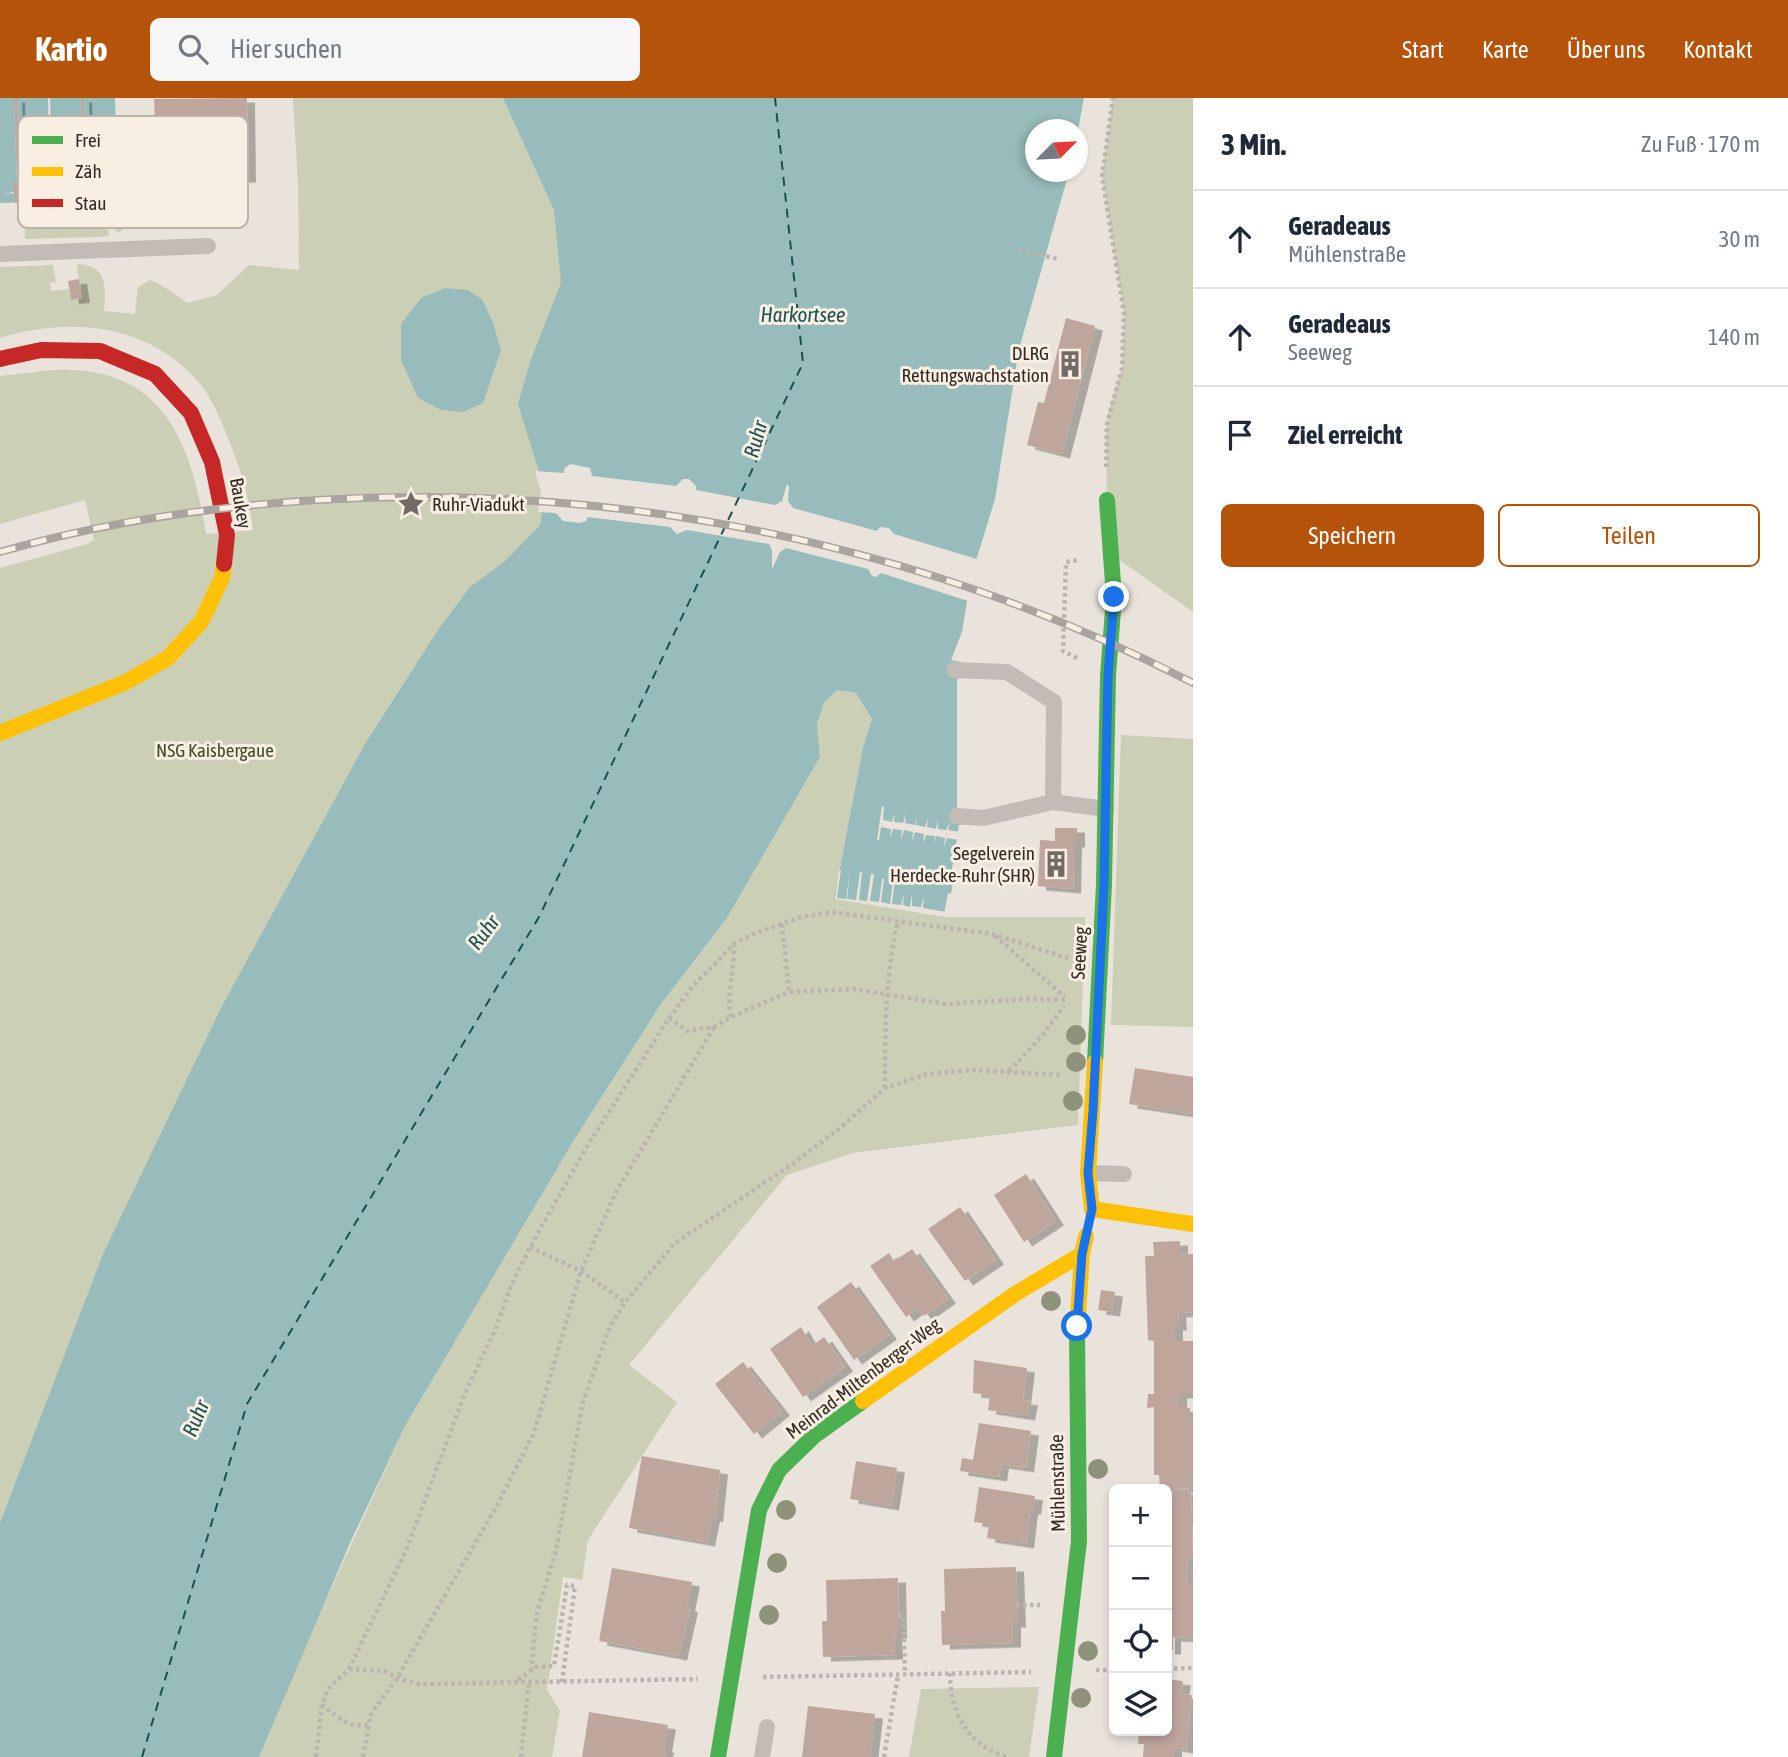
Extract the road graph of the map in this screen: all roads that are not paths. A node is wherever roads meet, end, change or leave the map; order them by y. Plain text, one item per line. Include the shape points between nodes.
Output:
1 (208, 246) dead end
2 (0, 254) edge
3 (0, 359) edge
4 (1107, 500) road end
5 (954, 670) dead end
6 (0, 733) edge
7 (1053, 802) junction
8 (1105, 809) junction
9 (957, 816) dead end
10 (1088, 1173) junction
11 (1124, 1174) dead end
12 (1092, 1209) junction
13 (1193, 1224) edge
14 (1082, 1254) junction
15 (767, 1727) dead end
16 (718, 1757) edge
17 (762, 1757) edge
18 (1054, 1757) edge

1 - 2 lane
3 - 6 street, Baukey via 41,350 100,351 155,374 191,413 212,462 227,535 222,578 201,622 168,658 126,682
4 - 8 street, Seeweg via 1114,597
5 - 7 lane via 1007,672 1054,702
7 - 8 lane
7 - 9 lane via 983,818
8 - 10 street, Seeweg
10 - 11 lane
10 - 12 street, Seeweg
12 - 13 street
12 - 14 street, Mühlenstraße
14 - 16 street, Meinrad-Miltenberger-Weg via 1015,1294 814,1436 779,1470 759,1510
14 - 18 street, Mühlenstraße via 1076,1361 1079,1541
15 - 17 lane

